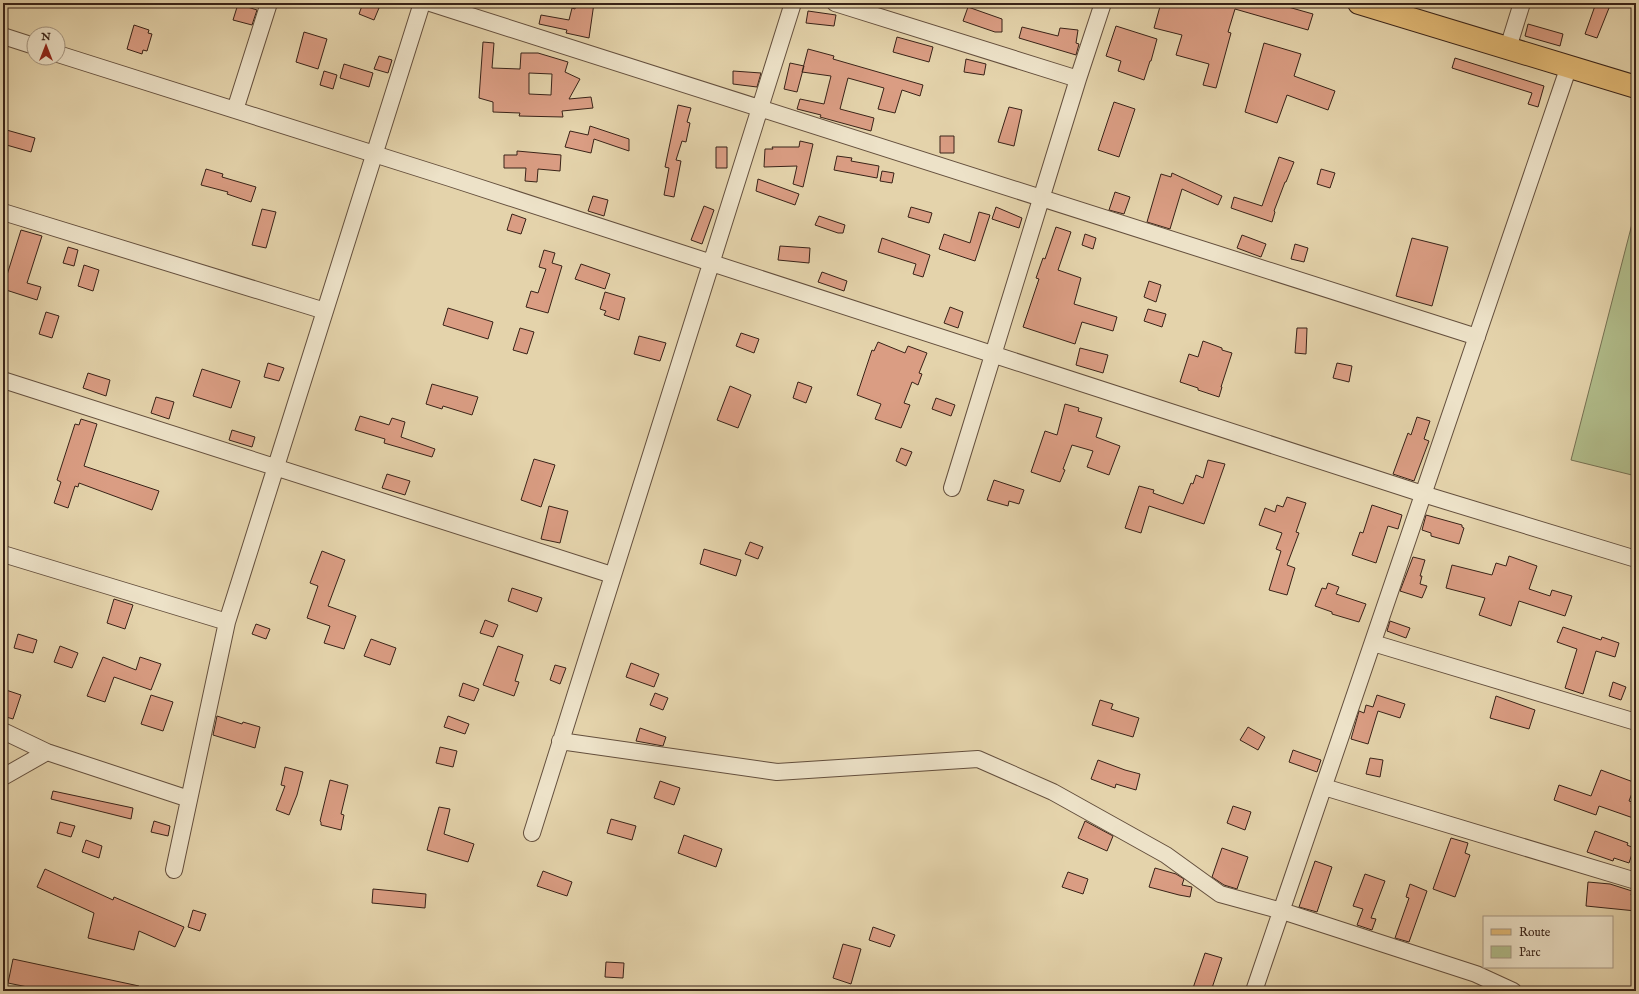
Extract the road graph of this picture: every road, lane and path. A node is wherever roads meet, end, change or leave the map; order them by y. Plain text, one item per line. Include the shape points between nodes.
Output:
1 (269, 3) edge
2 (422, 3) edge
3 (430, 3) edge
4 (792, 3) edge
5 (835, 3) edge
6 (1103, 3) edge
7 (1359, 3) edge
8 (1522, 3) edge
9 (3, 36) edge
10 (26, 43) edge
11 (1508, 48) junction
12 (66, 57) edge
13 (1569, 66) junction
14 (1078, 79) junction
15 (1636, 87) edge
16 (760, 108) junction
17 (235, 110) junction
18 (374, 154) junction
19 (1042, 198) junction
20 (3, 212) edge
21 (711, 263) junction
22 (325, 312) junction
23 (1477, 337) junction
24 (993, 355) junction
25 (3, 380) edge
26 (276, 467) junction
27 (952, 488) dead end
28 (1423, 494) junction
29 (3, 554) edge
30 (1636, 559) edge
31 (612, 575) junction
32 (227, 622) junction
33 (1373, 643) junction
34 (1636, 722) edge
35 (3, 732) edge
36 (560, 741) junction
37 (47, 752) junction
38 (3, 777) edge
39 (1324, 787) junction
40 (189, 799) junction
41 (532, 833) dead end
42 (174, 870) dead end
43 (1636, 881) edge
44 (1282, 911) junction
45 (1254, 991) edge
46 (1513, 991) edge

1 - 17 street
2 - 18 street
3 - 16 street
4 - 16 street
5 - 14 street
6 - 14 street
7 - 11 main road
8 - 11 street
9 - 10 street
11 - 13 main road
12 - 17 street
13 - 15 main road
13 - 23 street
14 - 19 street
16 - 19 street
16 - 21 street
17 - 18 street
18 - 21 street
18 - 22 street
19 - 23 street
19 - 24 street
20 - 22 street
21 - 24 street
21 - 31 street
22 - 26 street
23 - 28 street
24 - 27 street
24 - 28 street
25 - 26 street
26 - 31 street
26 - 32 street
28 - 30 street
28 - 33 street
29 - 32 street
31 - 36 street
32 - 40 street
33 - 34 street
33 - 39 street
35 - 37 street
36 - 41 street
36 - 44 street via 777,772 978,759 1053,792 1166,855 1220,894
37 - 38 street
37 - 40 street
39 - 43 street
39 - 44 street
40 - 42 street
44 - 45 street
44 - 46 street via 1476,974

